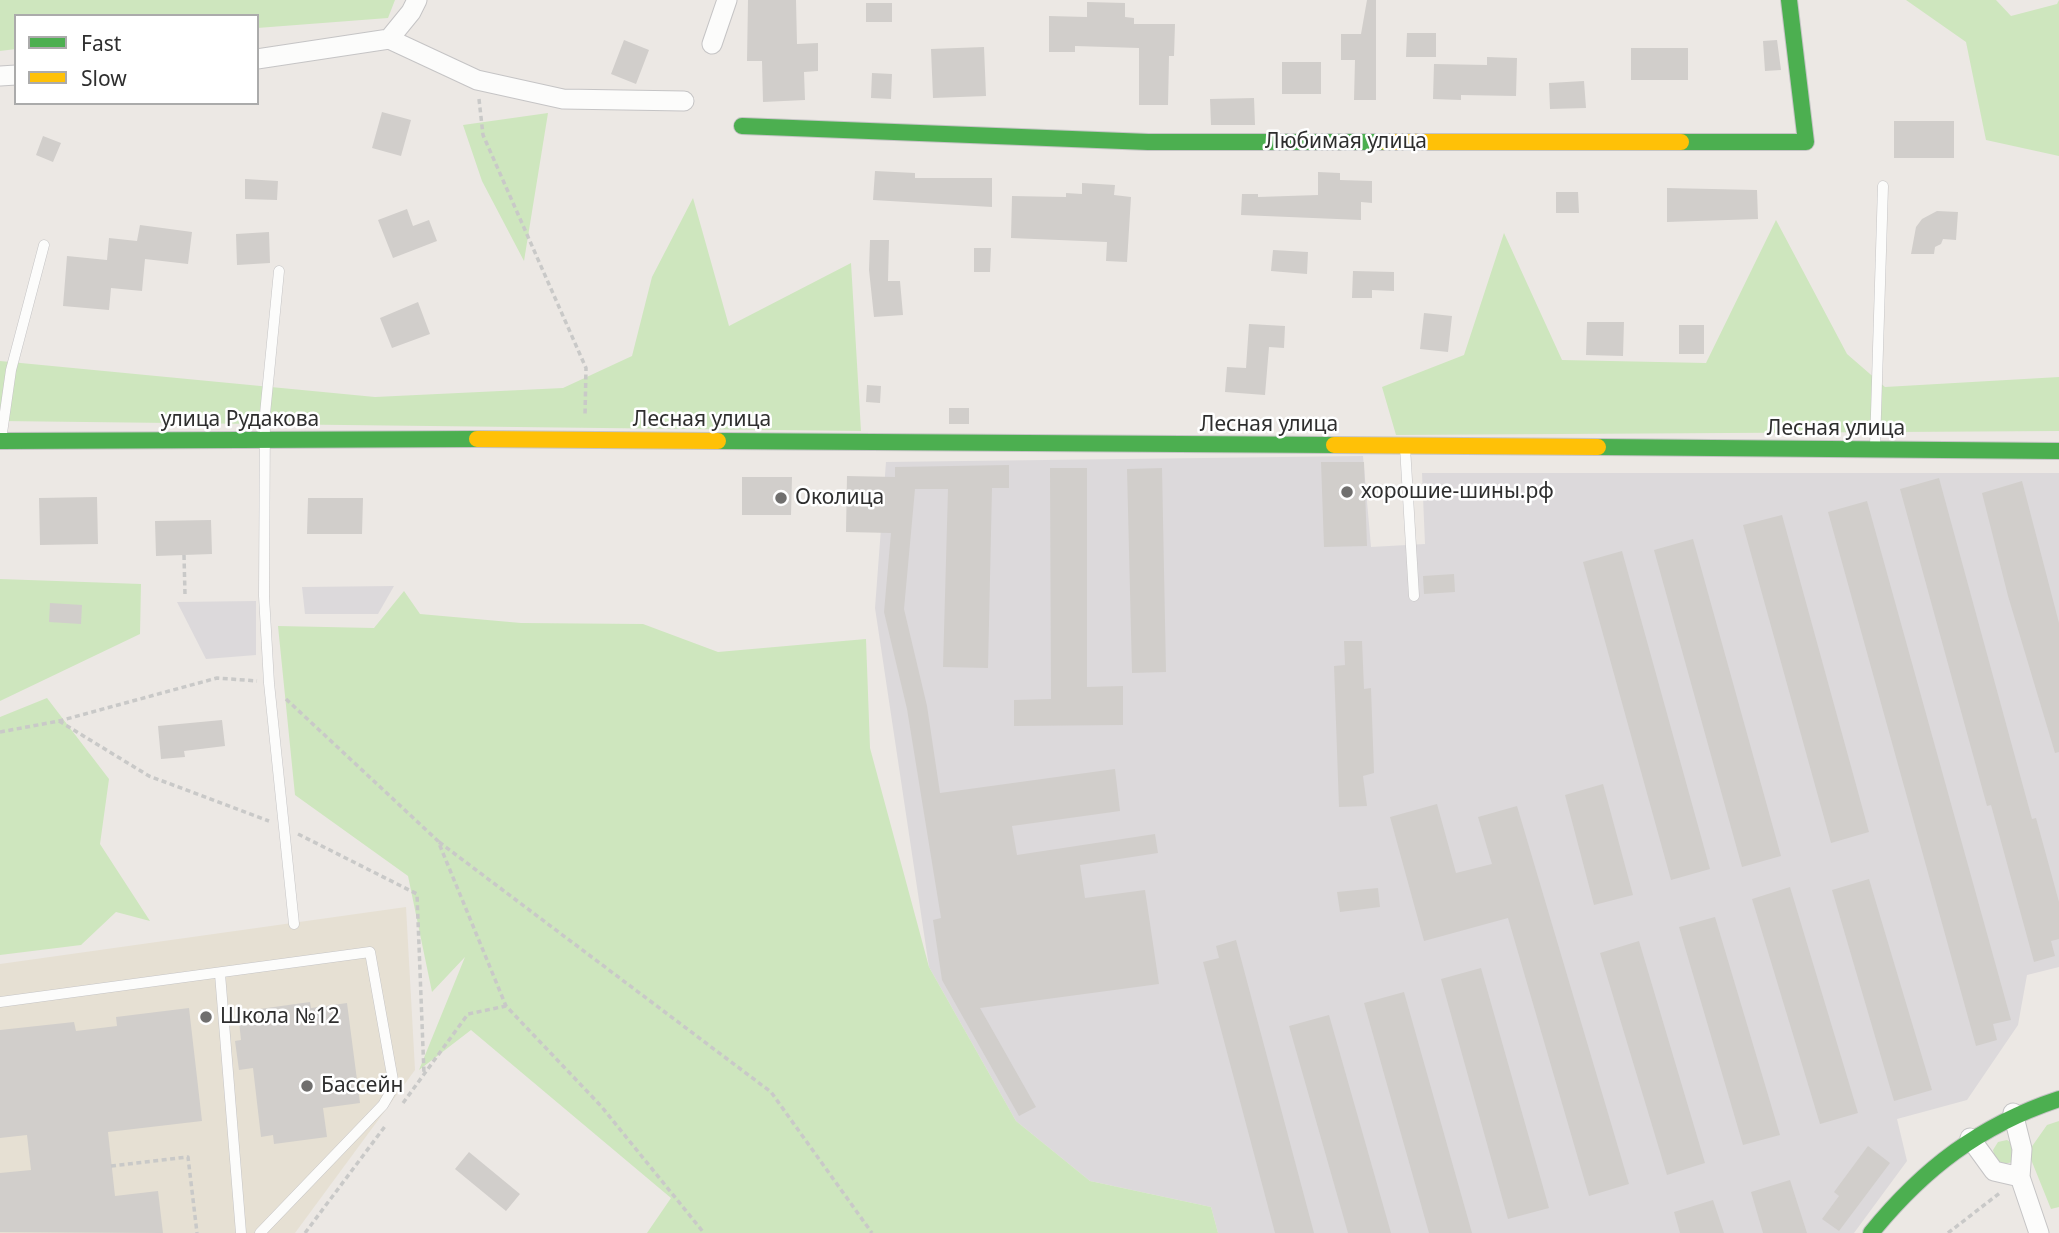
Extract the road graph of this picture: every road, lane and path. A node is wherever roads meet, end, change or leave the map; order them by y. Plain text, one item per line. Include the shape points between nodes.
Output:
1 (417, 0) edge
2 (727, 0) edge
3 (1789, 0) edge
4 (389, 38) junction
5 (712, 44) dead end
6 (259, 59) edge
7 (477, 79) junction
8 (684, 101) dead end
9 (742, 126) dead end
10 (1883, 186) dead end
11 (44, 245) dead end
12 (279, 271) dead end
13 (480, 439) joint
14 (584, 440) junction
15 (1, 441) edge
16 (265, 441) junction
17 (1405, 447) junction
18 (1875, 450) junction
19 (2059, 451) edge
20 (184, 555) dead end
21 (185, 594) dead end
22 (1414, 596) dead end
23 (268, 682) junction
24 (0, 732) edge
25 (438, 841) junction
26 (294, 924) dead end
27 (220, 974) junction
28 (0, 1002) edge
29 (506, 1006) junction
30 (2059, 1099) edge
31 (400, 1106) dead end
32 (2013, 1113) junction
33 (392, 1116) dead end
34 (1970, 1138) junction
35 (111, 1166) dead end
36 (2020, 1177) junction
37 (197, 1233) edge
38 (241, 1233) edge
39 (260, 1233) edge
40 (305, 1233) edge
41 (704, 1233) edge
42 (872, 1233) edge
43 (1871, 1233) edge
44 (1948, 1233) edge
45 (2039, 1233) edge

1 - 4 street
2 - 5 street
3 - 9 main road, Любимая улица via 1806,142 1148,142
4 - 6 street
4 - 7 street
7 - 8 street via 563,99
7 - 14 path via 483,135 586,368
10 - 18 lane
11 - 15 lane via 11,370
12 - 16 lane
13 - 14 main road, Лесная улица
13 - 16 main road, улица Рудакова
14 - 17 main road, Лесная улица
15 - 16 main road, улица Рудакова
16 - 23 lane
17 - 18 main road, Лесная улица
17 - 22 lane
18 - 19 main road, Лесная улица
20 - 21 path
23 - 24 path via 217,678 59,721
23 - 25 path
23 - 26 lane
25 - 29 path
25 - 42 path via 771,1092
27 - 28 lane
27 - 38 lane
27 - 39 lane via 370,952 394,1086 383,1105
29 - 31 path via 468,1014
29 - 41 path via 601,1106
30 - 32 main road
32 - 34 main road
32 - 36 street via 2022,1149
33 - 40 path
34 - 36 street via 1994,1171
34 - 43 main road via 1916,1178
35 - 37 path via 188,1157
36 - 44 path
36 - 45 street

